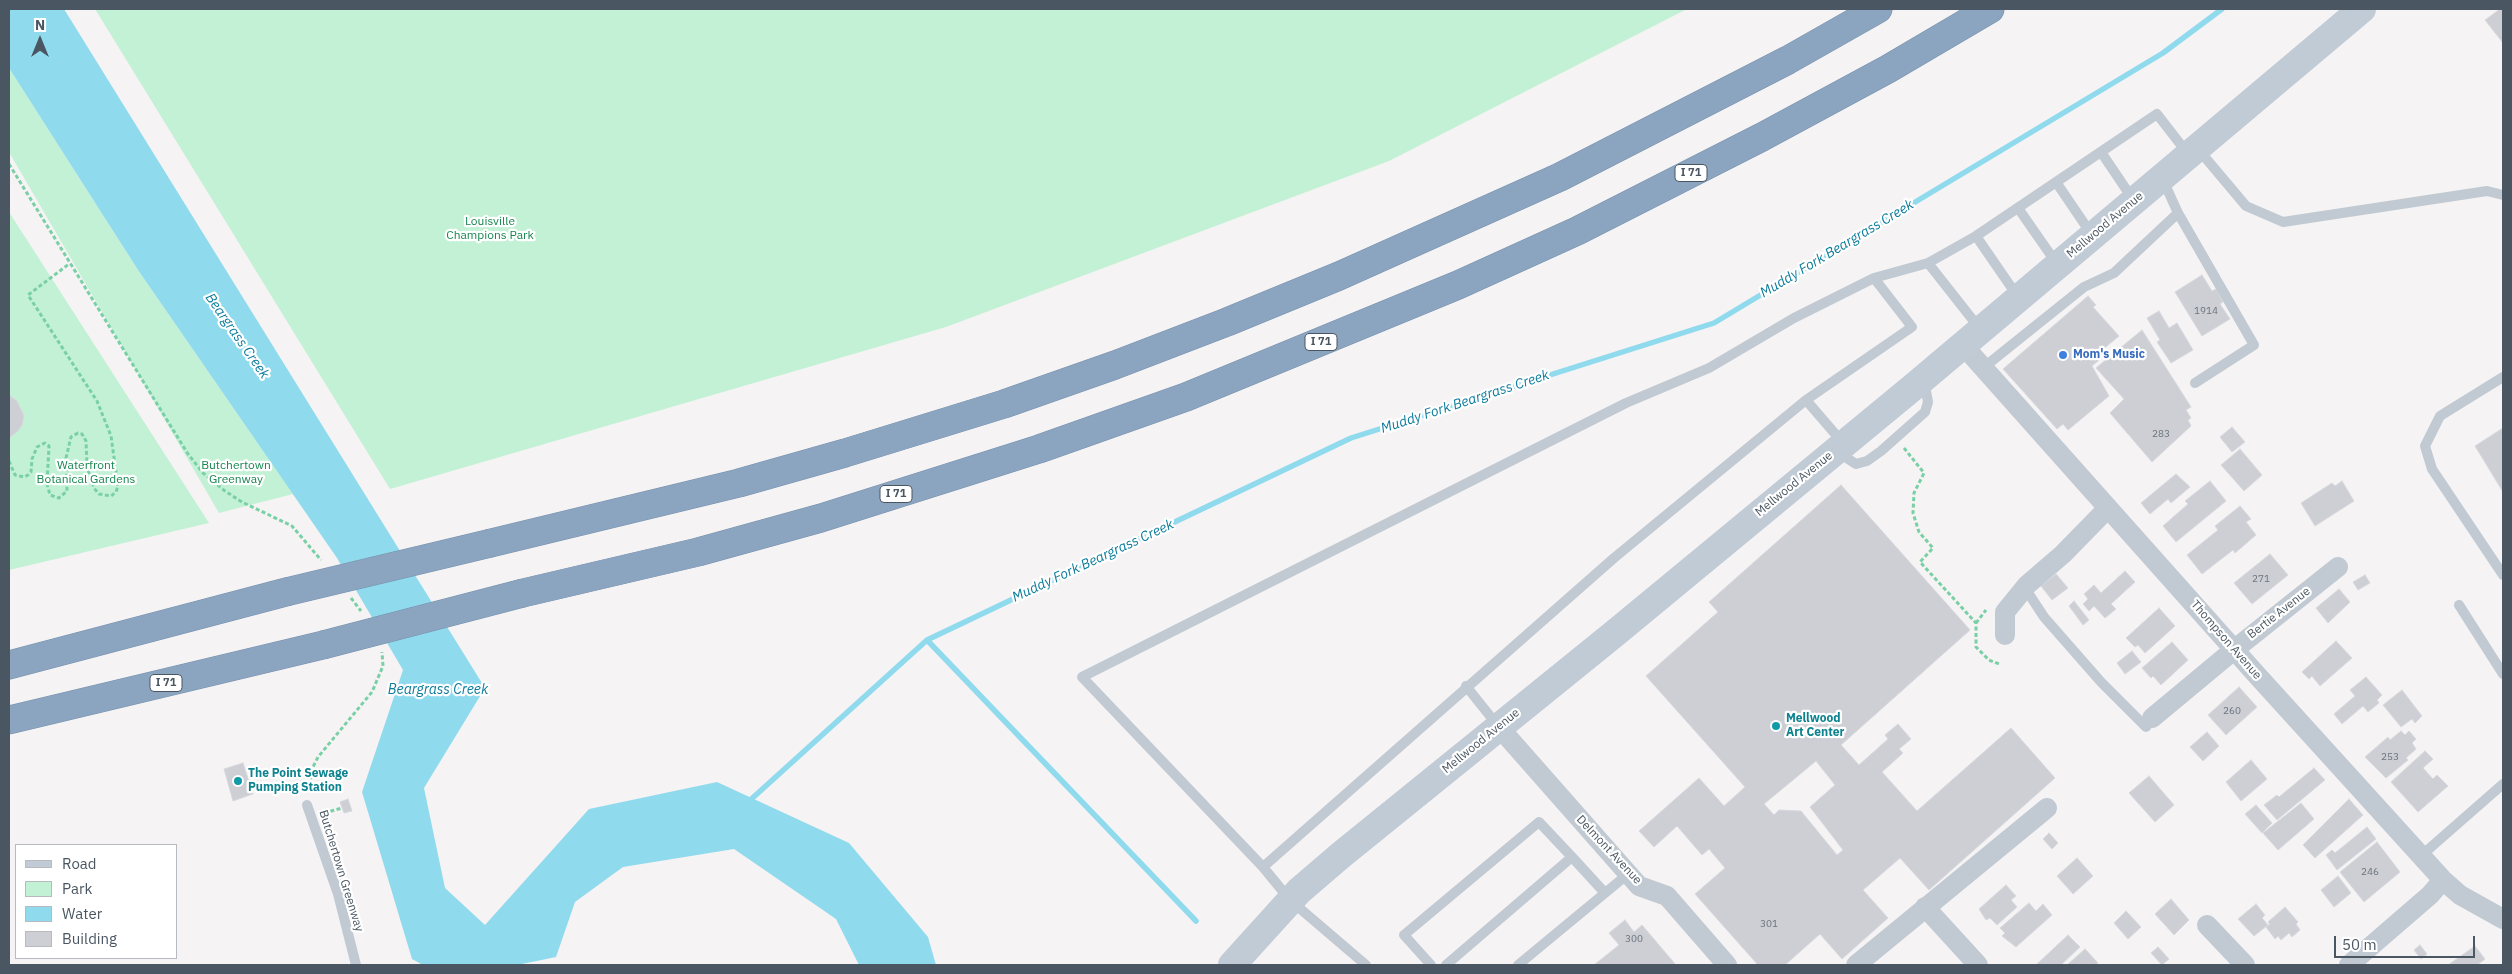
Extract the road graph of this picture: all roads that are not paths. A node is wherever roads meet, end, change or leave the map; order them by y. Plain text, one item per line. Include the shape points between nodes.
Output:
1 (1878, 9) edge
2 (1990, 9) edge
3 (2362, 9) edge
4 (2101, 152) junction
5 (2193, 152) junction
6 (2162, 178) junction
7 (2056, 182) junction
8 (2503, 195) edge
9 (2134, 201) junction
10 (2018, 208) junction
11 (2178, 213) junction
12 (1976, 236) junction
13 (2092, 236) junction
14 (1928, 263) junction
15 (2057, 264) junction
16 (1874, 278) junction
17 (2018, 297) junction
18 (1971, 337) junction
19 (1983, 368) junction
20 (2503, 377) edge
21 (2195, 383) dead end
22 (1806, 400) junction
23 (1840, 447) junction
24 (2108, 508) junction
25 (2338, 567) dead end
26 (2503, 575) edge
27 (2025, 588) junction
28 (2459, 605) dead end
29 (2005, 635) dead end
30 (2235, 649) junction
31 (9, 665) edge
32 (2503, 674) edge
33 (1466, 686) junction
34 (2152, 718) joint
35 (9, 720) edge
36 (1498, 726) junction
37 (2503, 784) edge
38 (307, 805) road end
39 (2047, 808) dead end
40 (2422, 855) junction
41 (1572, 857) junction
42 (1264, 867) junction
43 (1628, 874) junction
44 (2443, 880) junction
45 (1605, 893) junction
46 (1290, 900) junction
47 (1926, 907) junction
48 (2503, 920) edge
49 (2207, 925) dead end
50 (356, 965) edge
51 (1232, 965) edge
52 (1366, 965) edge
53 (1431, 965) edge
54 (1446, 965) edge
55 (1518, 965) edge
56 (1727, 965) edge
57 (1856, 965) edge
58 (1978, 965) edge
59 (2245, 965) edge
60 (2349, 965) edge

1 - 31 highway, bridge via 1669,123 1560,177 1228,322 1004,404 739,483 286,592
2 - 35 highway, I 71, bridge via 1762,138 1577,231 1381,318 1186,397 1039,449 821,518 698,552
3 - 5 street, Mellwood Avenue
4 - 5 lane via 2158,114
4 - 7 lane
4 - 9 lane
5 - 6 street, Mellwood Avenue
5 - 8 lane via 2246,206 2283,222 2488,191
6 - 9 street, Mellwood Avenue
6 - 11 lane
7 - 10 lane
7 - 13 lane
9 - 13 street, Mellwood Avenue
10 - 12 lane
10 - 15 lane
11 - 19 lane via 2114,274 2084,287
11 - 21 lane via 2254,345
12 - 14 lane
12 - 17 lane
13 - 15 street, Mellwood Avenue
14 - 16 lane
14 - 18 lane
15 - 17 street, Mellwood Avenue
16 - 22 lane via 1912,327
16 - 42 lane via 1794,318 1709,368 1610,411 1082,677
17 - 18 street, Mellwood Avenue
18 - 19 street, Thompson Avenue
18 - 23 street, Mellwood Avenue
19 - 24 street, Thompson Avenue
20 - 26 lane via 2440,416 2426,446 2432,469
22 - 23 lane
22 - 33 lane via 1614,558
23 - 36 street, Mellwood Avenue
24 - 27 street
24 - 30 street, Thompson Avenue
25 - 30 street, Bertie Avenue
27 - 29 street via 2005,612
27 - 34 lane via 2044,617 2101,682 2146,727
28 - 32 lane
30 - 34 street, Bertie Avenue
30 - 40 street, Thompson Avenue
33 - 36 lane
33 - 42 lane
36 - 43 street, Delmont Avenue
36 - 46 street, Mellwood Avenue
37 - 40 lane
38 - 50 lane, Butchertown Greenway via 338,894
39 - 47 street
40 - 44 street, Thompson Avenue
41 - 45 lane
41 - 53 lane via 1539,822 1404,935
41 - 54 lane
42 - 46 lane
43 - 45 lane
43 - 56 street, Delmont Avenue via 1639,886 1667,896
44 - 48 street, Thompson Avenue via 2460,895
44 - 60 street
45 - 55 lane
46 - 51 street, Mellwood Avenue
46 - 52 lane
47 - 57 street
47 - 58 street
49 - 59 street

